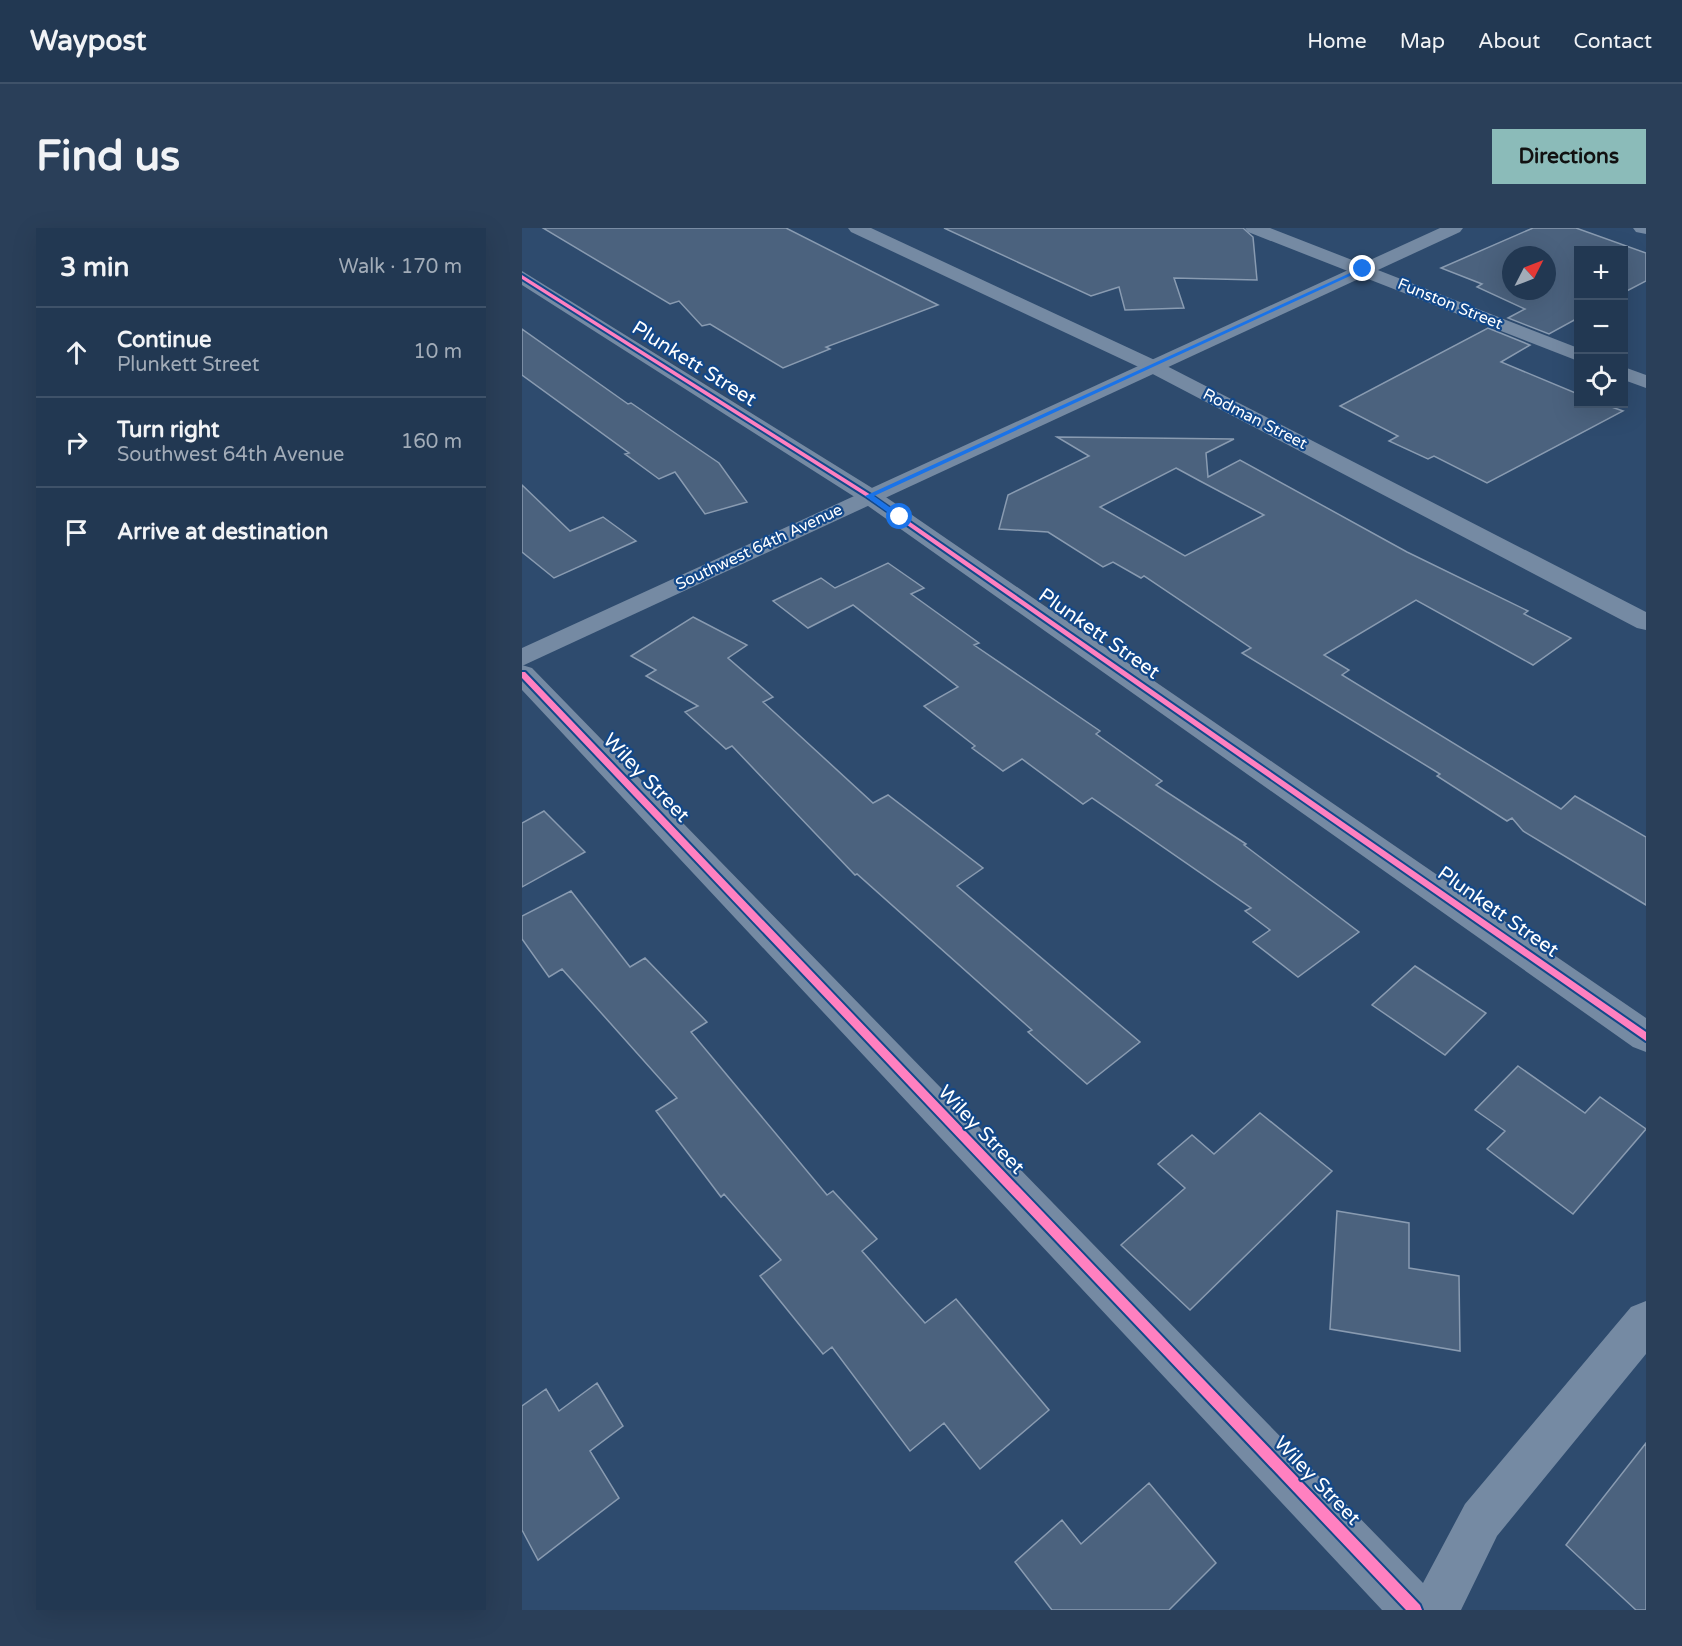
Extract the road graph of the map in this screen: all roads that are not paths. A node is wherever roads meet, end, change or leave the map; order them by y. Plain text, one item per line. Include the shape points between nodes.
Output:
1 (857, 228) edge
2 (1254, 228) edge
3 (1454, 228) edge
4 (1363, 269) junction
5 (522, 277) edge
6 (1576, 354) edge
7 (1152, 366) junction
8 (1628, 375) edge
9 (1646, 382) edge
10 (869, 496) junction
11 (1646, 622) edge
12 (522, 658) edge
13 (522, 674) edge
14 (1646, 1037) edge
15 (1646, 1321) edge
16 (1415, 1610) edge
17 (1435, 1610) edge

1 - 7 street, Rodman Street
2 - 4 street, Funston Street
3 - 4 street, Southwest 64th Avenue
4 - 6 street, Funston Street
4 - 7 street, Southwest 64th Avenue
5 - 10 street, Plunkett Street
7 - 10 street, Southwest 64th Avenue
7 - 11 street, Rodman Street
8 - 9 street
10 - 12 street, Southwest 64th Avenue
10 - 14 street, Plunkett Street
13 - 16 street, Wiley Street
15 - 17 street via 1480,1520

